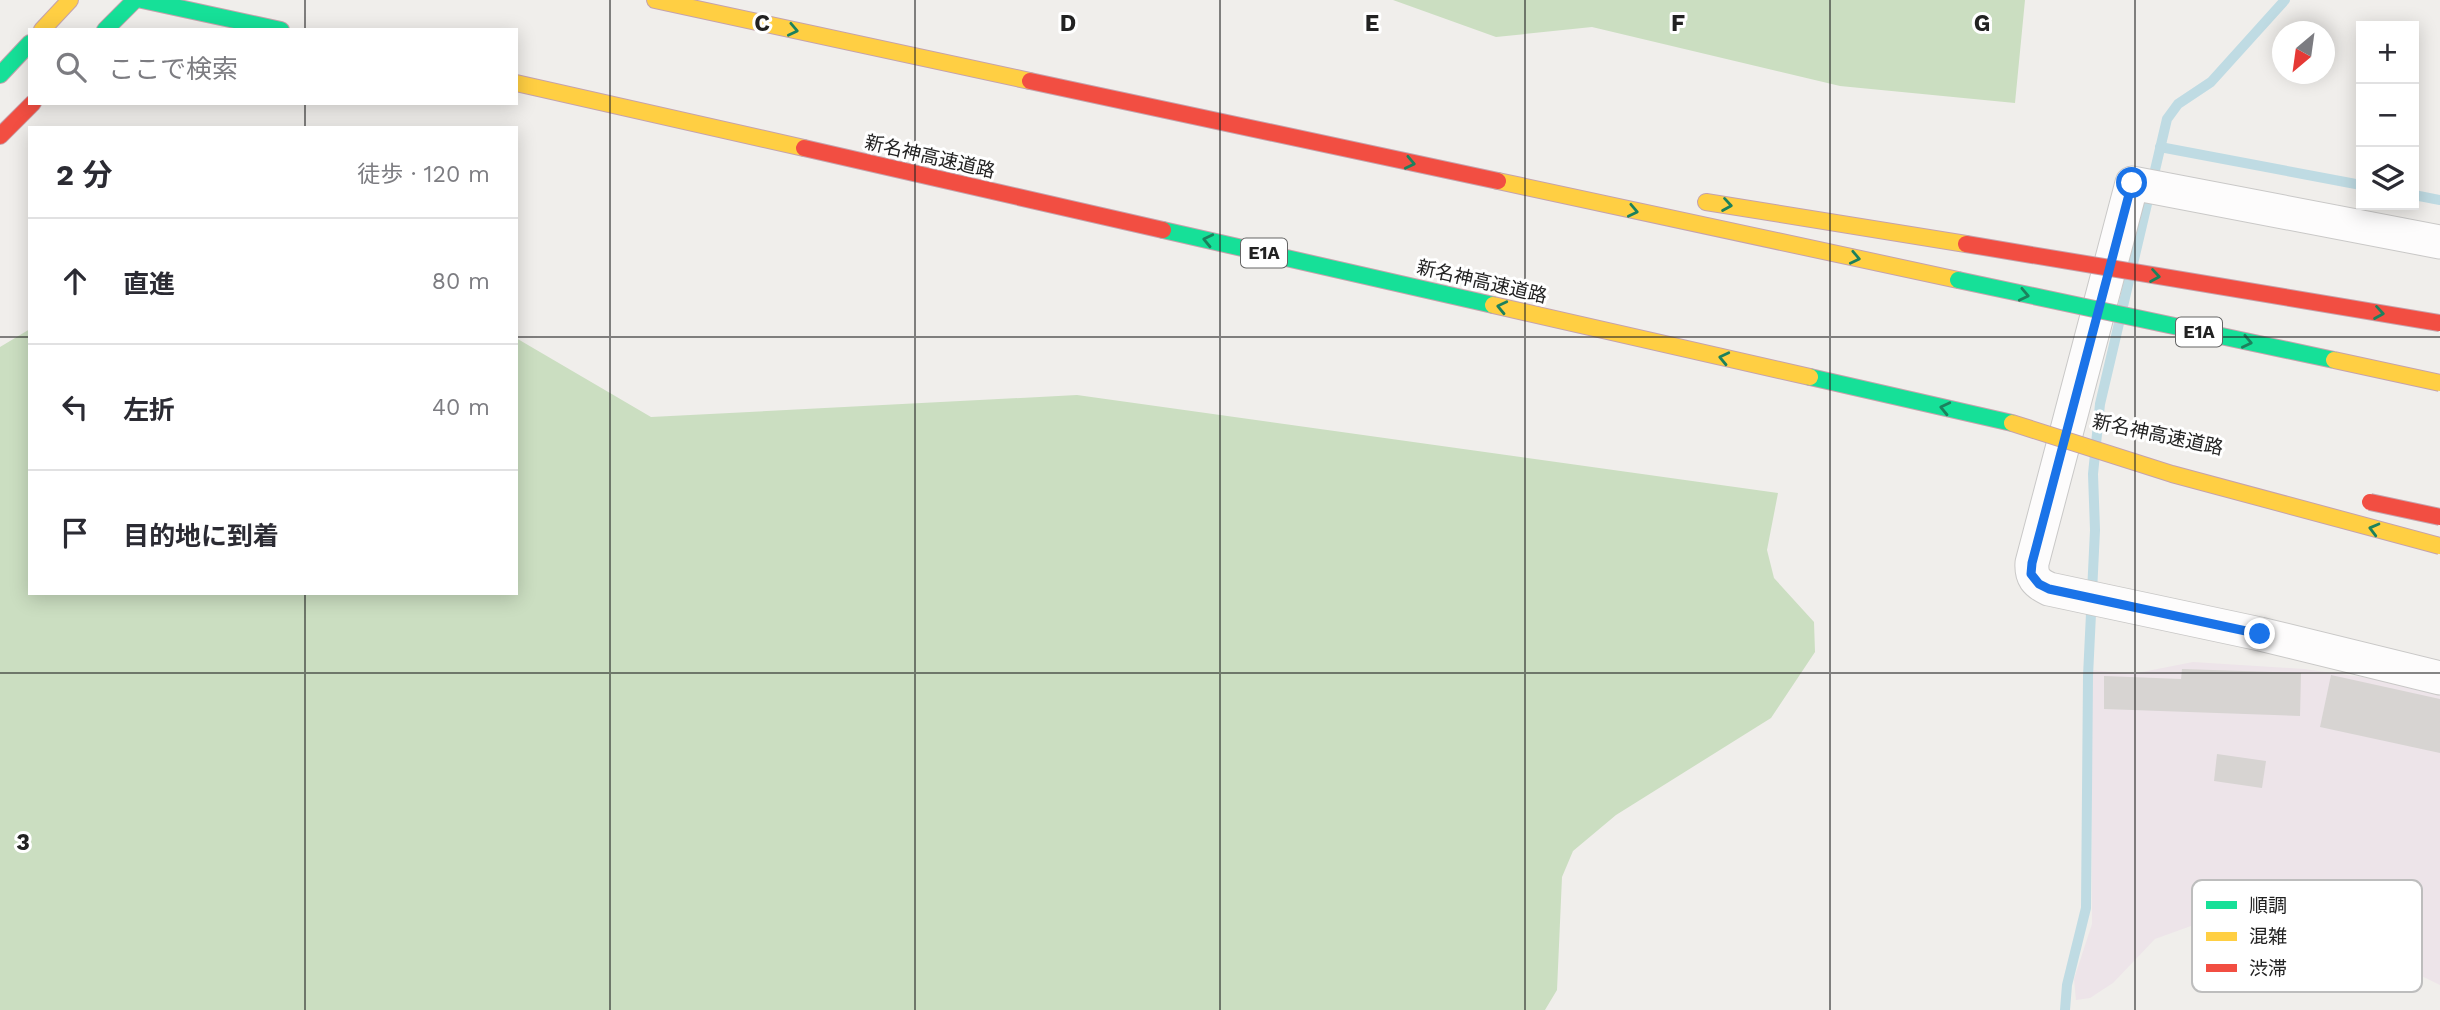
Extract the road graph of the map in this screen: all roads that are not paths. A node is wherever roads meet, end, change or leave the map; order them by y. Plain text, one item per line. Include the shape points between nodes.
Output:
1 (69, 0) edge
2 (135, 0) edge
3 (142, 0) edge
4 (655, 0) edge
5 (44, 28) edge
6 (107, 28) edge
7 (275, 28) edge
8 (28, 45) edge
9 (0, 75) edge
10 (1032, 82) junction
11 (518, 83) edge
12 (31, 105) edge
13 (0, 136) edge
14 (1510, 167) dead end
15 (1687, 198) dead end
16 (2440, 242) edge
17 (2440, 323) edge
18 (2440, 383) edge
19 (2012, 423) junction
20 (2199, 464) dead end
21 (2360, 500) dead end
22 (2440, 517) edge
23 (2440, 546) edge
24 (2440, 678) edge

1 - 5 highway
2 - 6 highway
3 - 7 highway
4 -> 10 highway, E1A
8 - 9 highway
10 - 14 highway
10 -> 18 highway, E1A, bridge
19 -> 11 highway, 新名神高速道路 / E1A
12 - 13 highway
15 -> 17 highway, bridge
16 - 24 street via 2132,183 2031,574 2049,589
19 - 20 highway, 新名神高速道路 / E1A, bridge
23 -> 19 highway, bridge via 2172,474
21 - 22 highway, bridge

